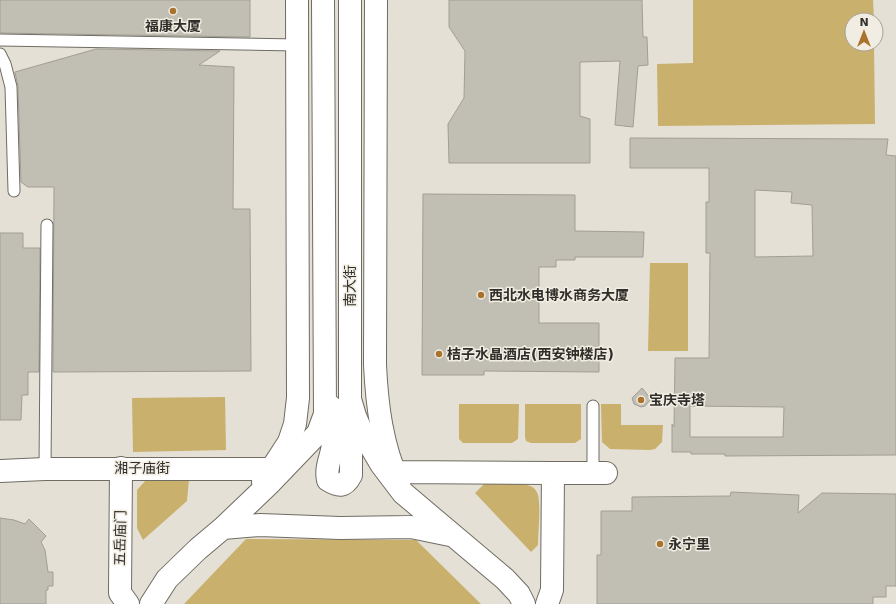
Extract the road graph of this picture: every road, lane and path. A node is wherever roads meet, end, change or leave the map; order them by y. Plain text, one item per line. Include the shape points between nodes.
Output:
1 (297, 0) edge
2 (323, 0) edge
3 (350, 0) edge
4 (376, 0) edge
5 (0, 40) edge
6 (297, 45) junction
7 (0, 54) edge
8 (14, 191) dead end
9 (47, 225) dead end
10 (325, 383) junction
11 (350, 399) junction
12 (593, 406) dead end
13 (45, 468) junction
14 (121, 468) junction
15 (278, 468) junction
16 (388, 468) junction
17 (0, 471) edge
18 (553, 473) junction
19 (600, 473) joint
20 (223, 528) junction
21 (452, 535) junction
22 (128, 604) edge
23 (151, 604) edge
24 (524, 604) edge
25 (547, 604) edge

1 - 6 main road
2 - 10 main road, 南大街
3 - 11 main road, 南大街
4 - 16 main road via 376,372 380,422
5 - 6 lane
6 - 15 main road via 298,398 295,424
7 - 8 lane via 11,88
9 - 13 lane
10 - 11 main road via 333,422 333,444 326,473 328,480 338,485 344,484 351,475
10 - 15 main road, 南大街 via 325,414 318,433
11 - 16 main road, 南大街 via 361,430
12 - 19 lane
13 - 14 main road, 湘子庙街
13 - 17 main road, 湘子庙街
14 - 15 main road, 湘子庙街
14 - 22 main road, 五岳庙门 via 120,593
15 - 20 main road, 南大街
16 - 18 main road
16 - 21 main road, 南大街 via 403,493
18 - 19 main road
18 - 25 main road via 552,590
20 - 21 main road via 260,525 411,527
20 - 23 main road, 南大街 via 198,548 167,580
21 - 24 main road, 南大街 via 505,579 519,594

